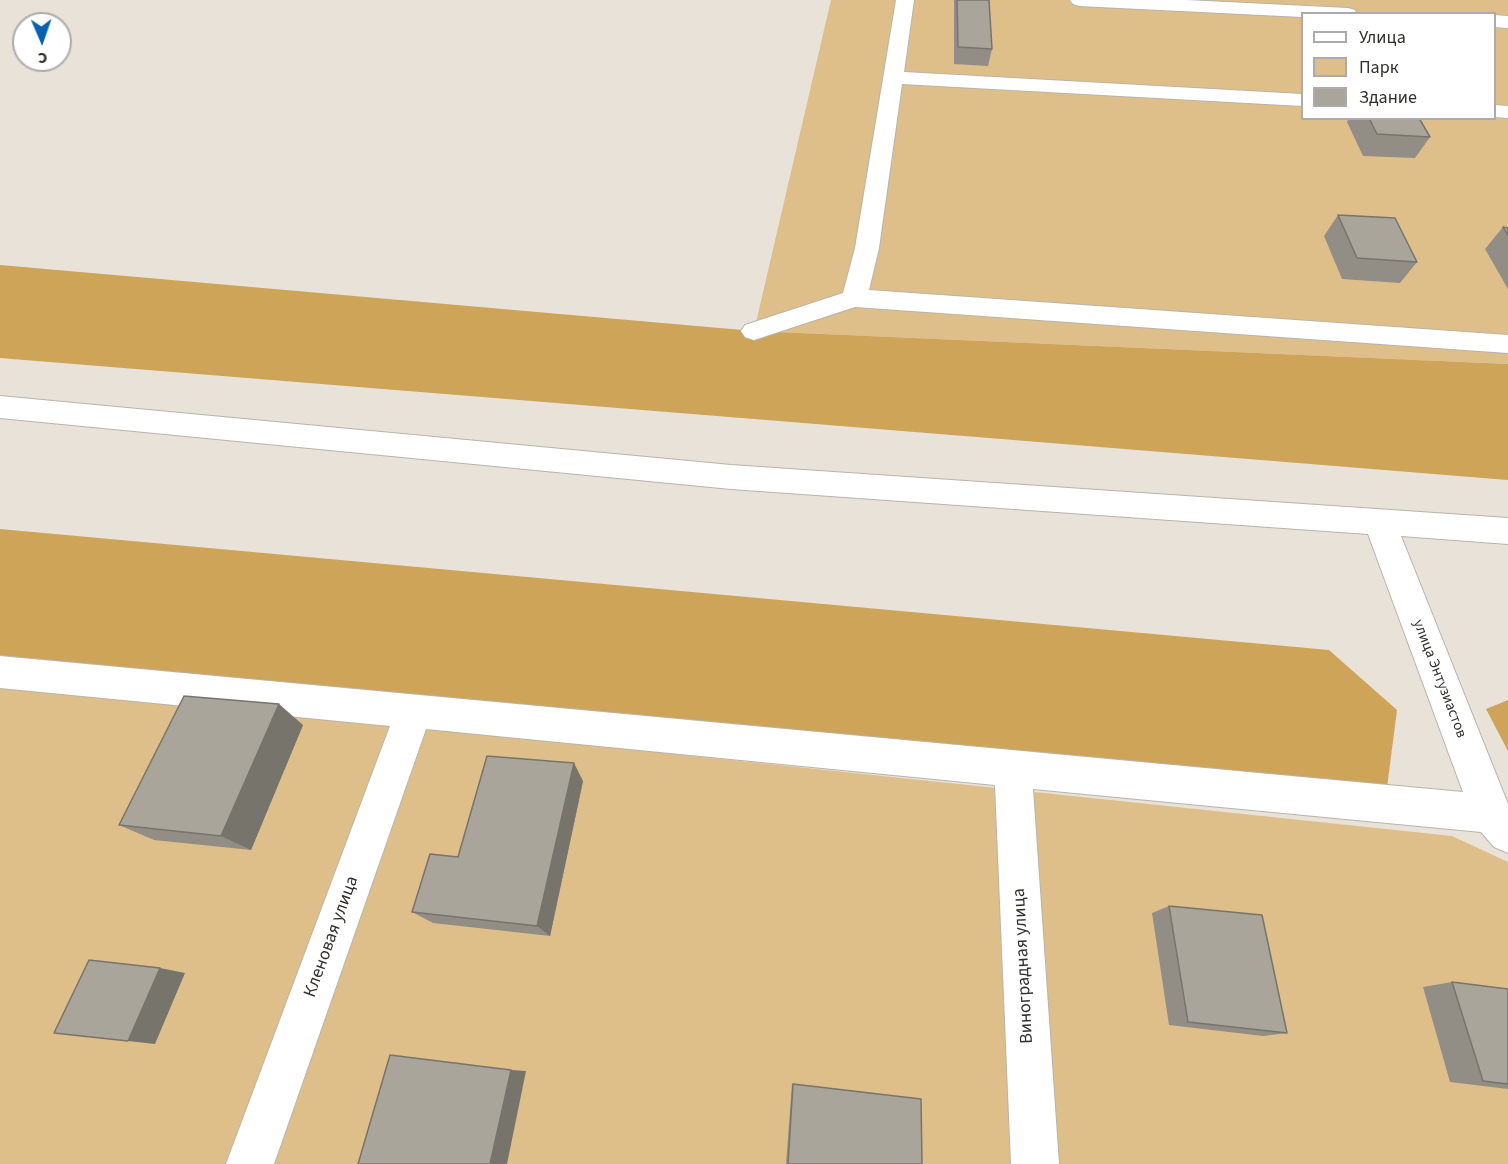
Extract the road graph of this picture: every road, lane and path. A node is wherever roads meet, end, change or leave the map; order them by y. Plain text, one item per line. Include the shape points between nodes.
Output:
1 (905, 0) edge
2 (1079, 0) edge
3 (1310, 12) edge
4 (894, 77) junction
5 (1301, 100) edge
6 (854, 298) junction
7 (754, 331) dead end
8 (1508, 344) edge
9 (0, 407) edge
10 (1379, 521) junction
11 (1508, 531) edge
12 (0, 672) edge
13 (414, 711) junction
14 (1013, 768) junction
15 (1499, 824) edge
16 (250, 1164) edge
17 (1035, 1164) edge

1 - 4 street
2 - 3 street
4 - 5 street
4 - 6 street via 867,248
6 - 7 street
6 - 8 street
9 - 10 street via 731,477
10 - 11 street
10 - 15 street, улица Энтузиастов
12 - 13 street
13 - 14 street
13 - 16 street, Кленовая улица
14 - 15 street
14 - 17 street, Виноградная улица

